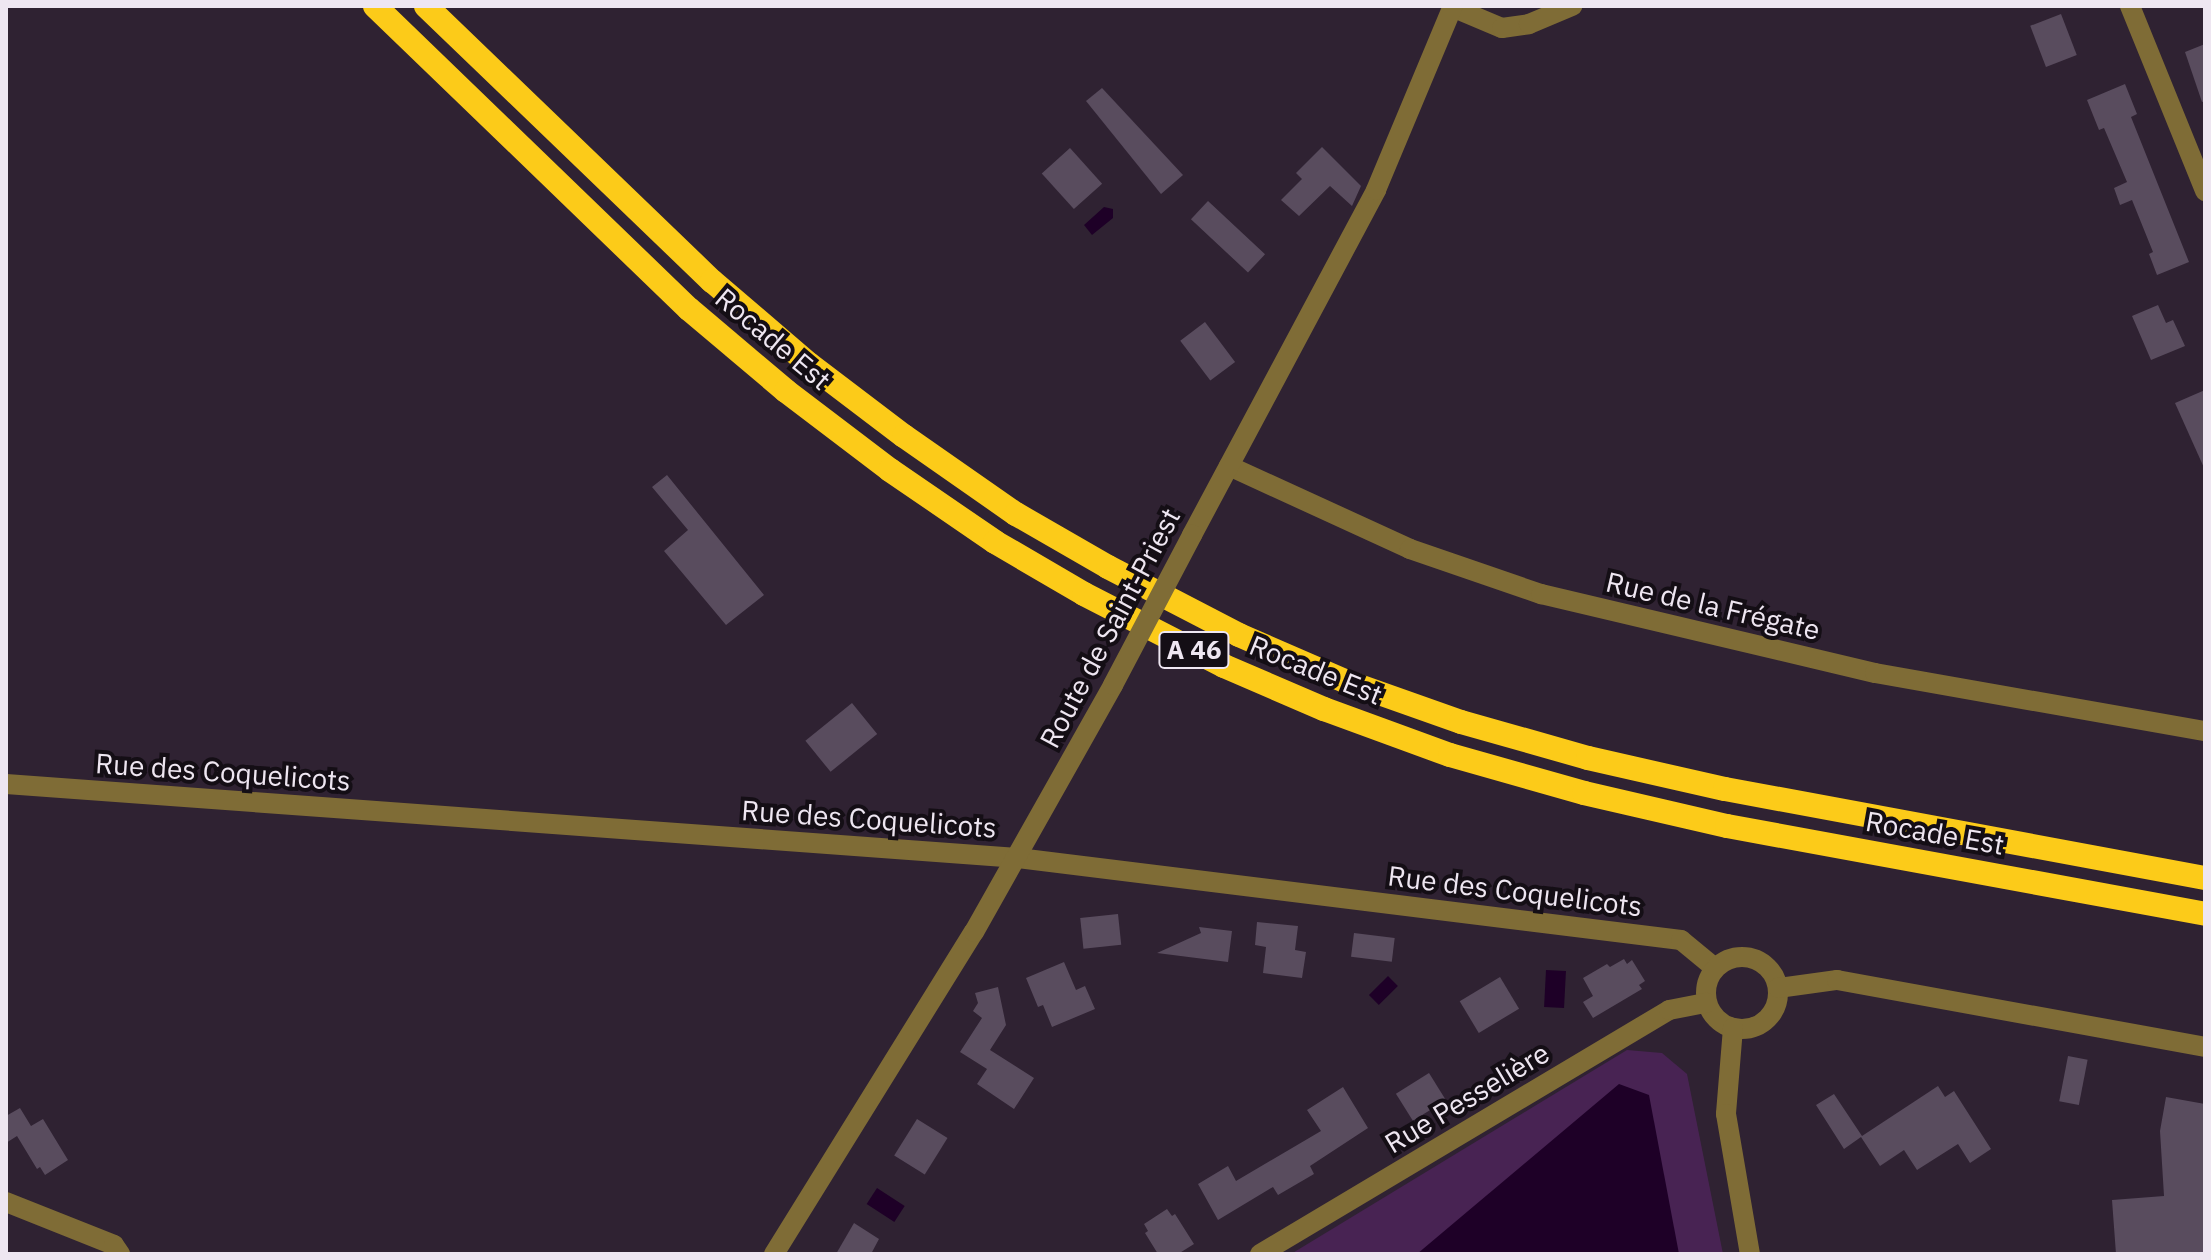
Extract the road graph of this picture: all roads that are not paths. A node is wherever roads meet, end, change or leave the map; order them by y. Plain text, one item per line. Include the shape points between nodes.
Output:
1 (375, 6) edge
2 (426, 6) edge
3 (1452, 6) edge
4 (1572, 6) edge
5 (2130, 6) edge
6 (2205, 191) edge
7 (1229, 466) junction
8 (2205, 731) edge
9 (6, 784) edge
10 (1018, 858) junction
11 (2205, 878) edge
12 (2205, 914) edge
13 (1715, 968) junction
14 (1778, 988) junction
15 (1706, 1003) junction
16 (1733, 1028) junction
17 (2205, 1047) edge
18 (6, 1202) edge
19 (120, 1254) edge
20 (774, 1254) edge
21 (1260, 1254) edge
22 (1750, 1254) edge

1 - 12 highway, Rocade Est / A 46 via 689,309 786,391 995,542 1224,666 1450,755 1584,793 1727,826
2 - 11 highway, Rocade Est / A 46 via 712,281 809,364 1016,514 1239,635 1345,681 1461,722 1588,758 1725,789
3 - 4 street via 1502,28 1529,24
3 - 7 street, Route de Saint-Priest via 1376,190
5 - 6 street
7 - 8 street, Rue de la Frégate via 1410,549 1541,594 1875,673
7 - 10 street, Route de Saint-Priest, bridge
9 - 10 street, Rue des Coquelicots
10 - 13 street, Rue des Coquelicots via 1681,940
10 - 20 street, Route de Saint-Priest
13 - 14 street via 1735,957 1758,960 1768,967
13 - 15 street via 1708,978
14 - 16 street via 1766,1020
14 - 17 street via 1837,980
15 - 16 street via 1716,1019
15 - 21 street, Rue Pesselière via 1669,1010
16 - 22 street via 1726,1114
18 - 19 street via 114,1245

